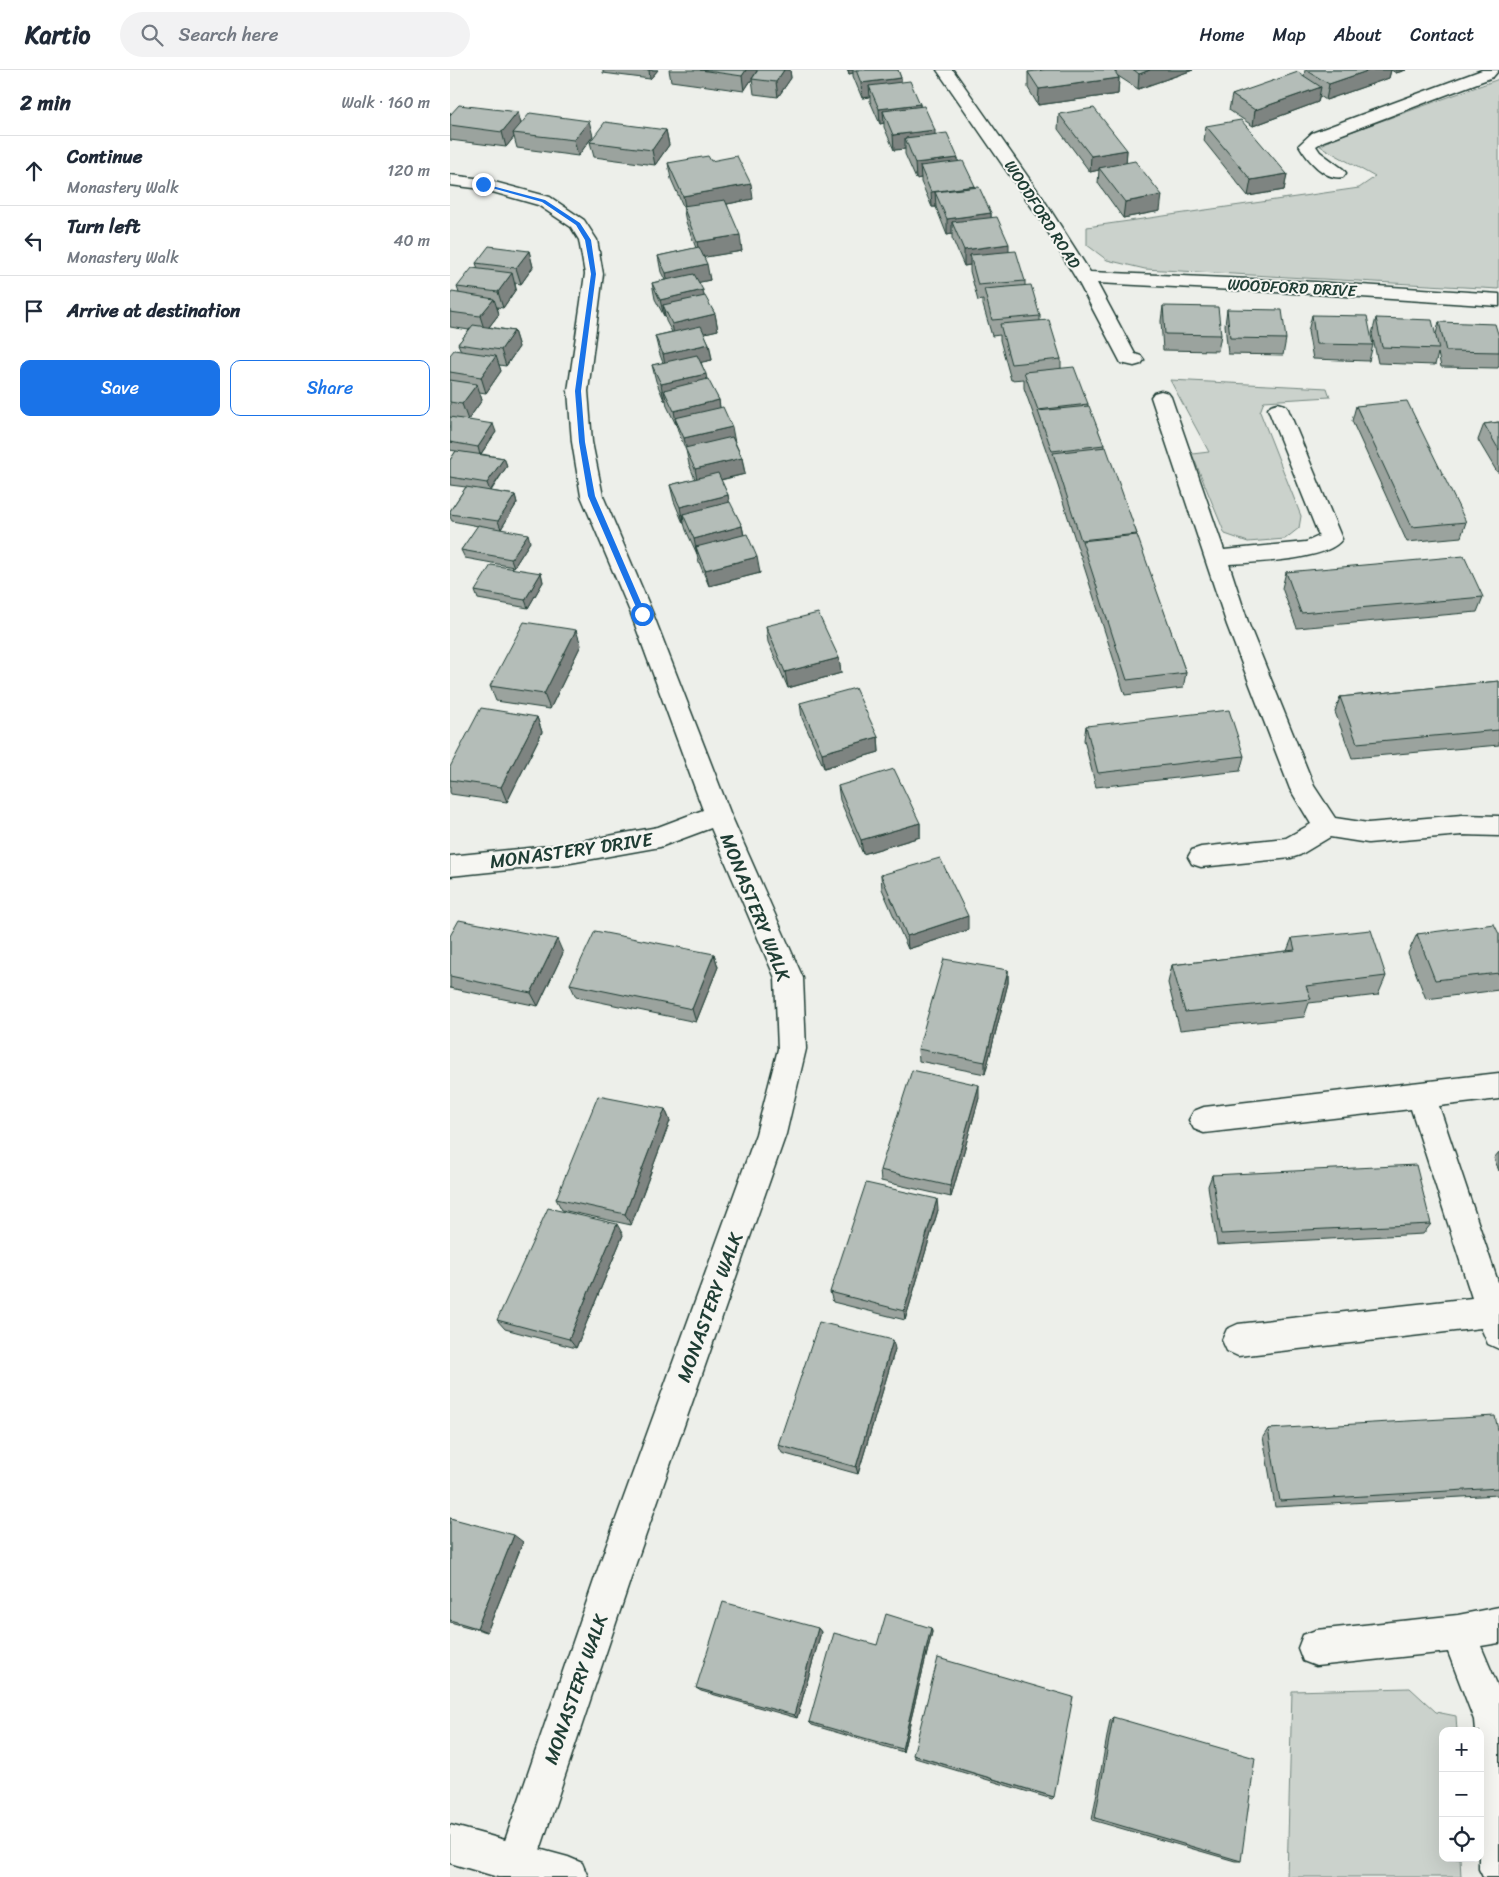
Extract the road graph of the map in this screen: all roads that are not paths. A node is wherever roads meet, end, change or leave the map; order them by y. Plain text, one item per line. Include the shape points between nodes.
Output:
1 (945, 70) edge
2 (1491, 70) edge
3 (1337, 173) dead end
4 (450, 180) edge
5 (1084, 277) junction
6 (1499, 300) edge
7 (1134, 360) dead end
8 (1161, 397) dead end
9 (1278, 409) dead end
10 (1216, 558) junction
11 (718, 815) junction
12 (1499, 826) edge
13 (1327, 827) junction
14 (1201, 857) dead end
15 (450, 866) edge
16 (1499, 1086) edge
17 (1421, 1095) junction
18 (1204, 1120) dead end
19 (1497, 1318) edge
20 (1238, 1340) dead end
21 (1499, 1625) edge
22 (1458, 1633) junction
23 (1316, 1648) dead end
24 (450, 1844) edge
25 (517, 1864) junction
26 (1499, 1869) edge
27 (568, 1877) edge

1 - 5 street, WOODFORD ROAD via 992,135
2 - 3 street via 1318,136 1308,146
4 - 11 street, MONASTERY WALK via 483,184 544,201 578,224 588,240 594,274 578,391 582,442 592,496 642,614
5 - 6 street, WOODFORD DRIVE
5 - 7 street, WOODFORD ROAD via 1128,359
8 - 10 street
9 - 10 street via 1331,539 1310,549
10 - 13 street via 1238,625 1303,789
11 - 15 street, MONASTERY DRIVE via 660,837 559,855
11 - 25 street, MONASTERY WALK via 789,978 792,1049 771,1134 618,1563
12 - 13 street via 1462,825 1368,833
13 - 14 street via 1291,848
16 - 17 street
17 - 18 street
17 - 19 street
19 - 20 street
21 - 22 street
22 - 23 street
22 - 26 street via 1493,1720
24 - 25 street
25 - 27 street

